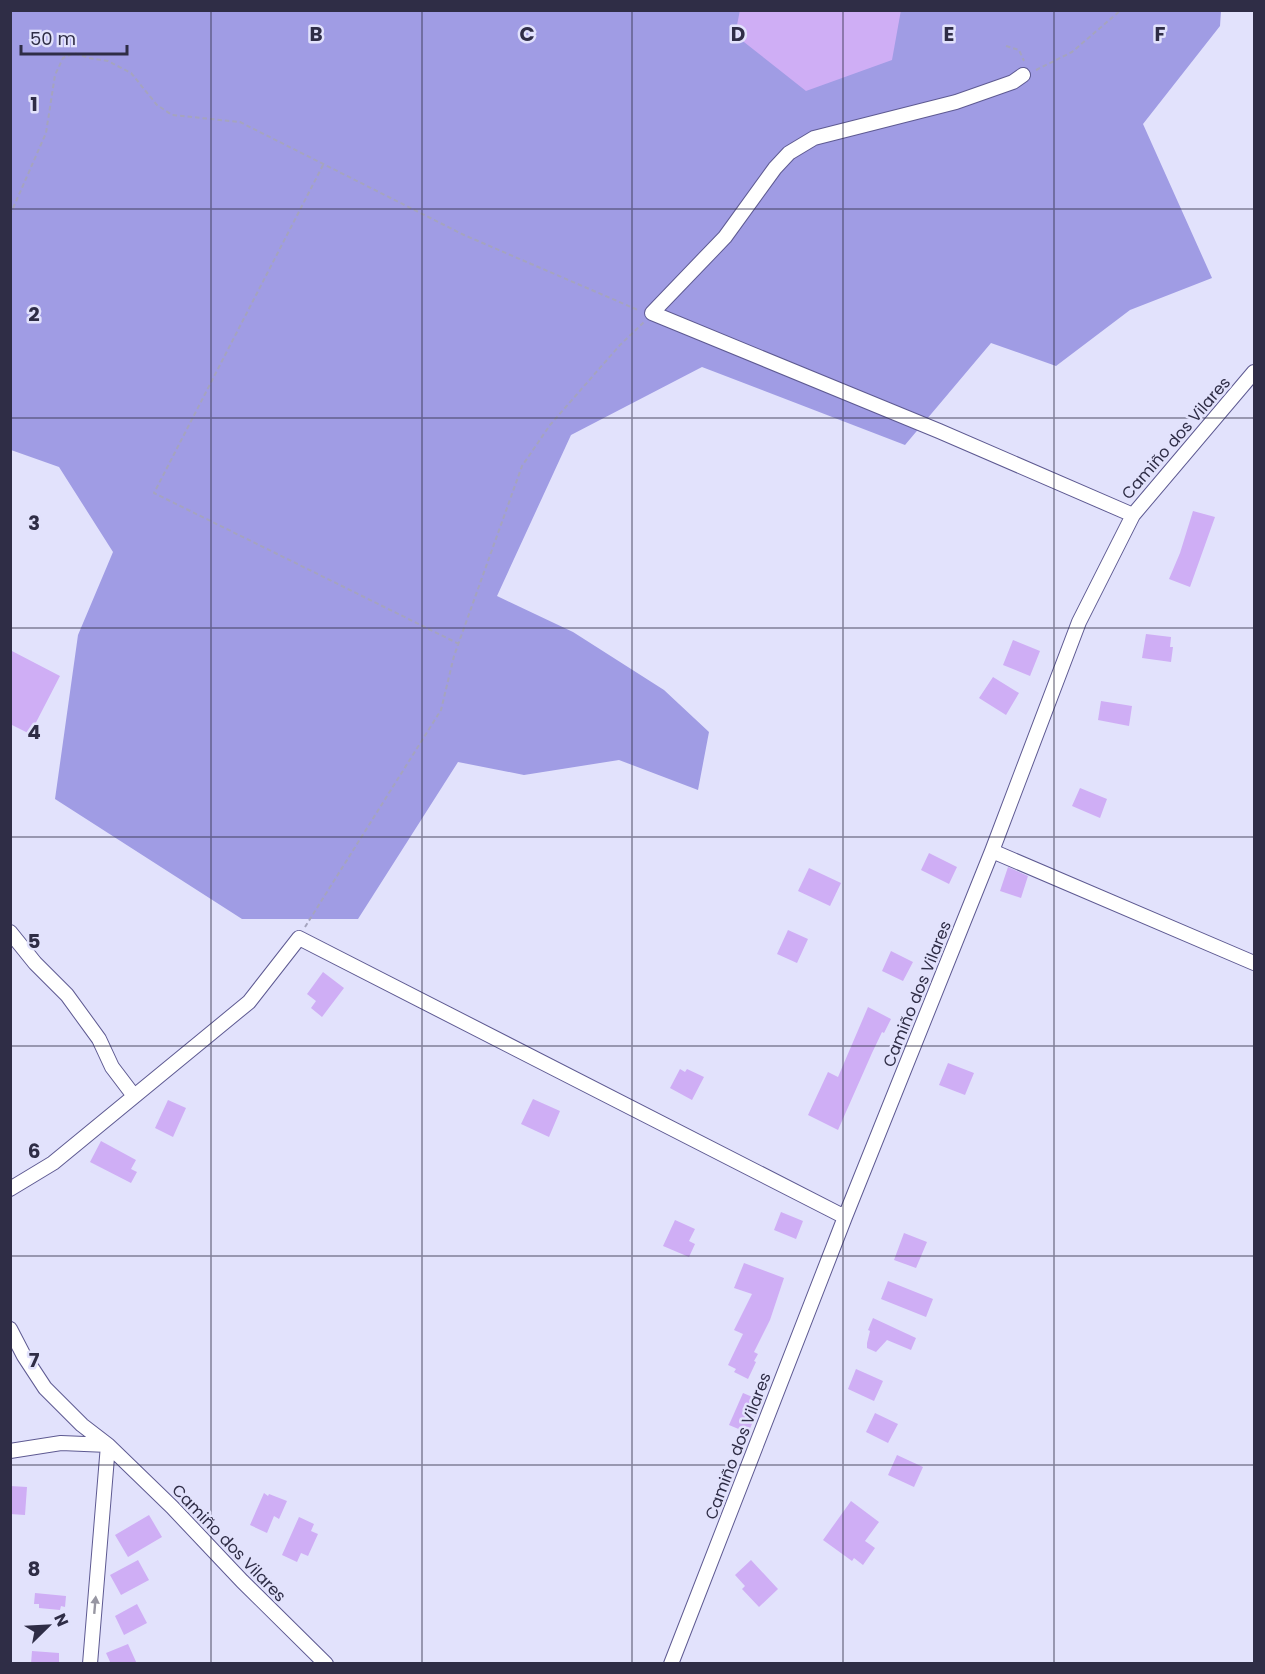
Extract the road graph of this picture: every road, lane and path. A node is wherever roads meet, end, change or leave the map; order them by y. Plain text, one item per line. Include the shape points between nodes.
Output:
1 (1121, 10) edge
2 (1006, 46) dead end
3 (1023, 75) junction
4 (323, 164) junction
5 (10, 215) edge
6 (652, 313) junction
7 (1254, 372) edge
8 (1133, 515) junction
9 (459, 644) junction
10 (992, 851) junction
11 (10, 932) edge
12 (299, 938) junction
13 (1254, 963) edge
14 (134, 1096) junction
15 (10, 1189) edge
16 (845, 1217) junction
17 (10, 1329) edge
18 (108, 1445) junction
19 (10, 1450) edge
20 (90, 1664) edge
21 (326, 1664) edge
22 (671, 1664) edge

1 - 3 path via 1072,52
2 - 3 path via 1019,50 1024,57
3 - 6 street via 957,102 814,138 789,153 725,237
4 - 5 path via 240,122 172,116 157,105 132,73 108,60 74,53 63,58 55,75 46,133
4 - 6 path via 464,235 626,306
4 - 9 path via 154,493
6 - 8 street
6 - 9 path via 550,425 522,466
7 - 8 street, Camiño dos Vilares
8 - 10 street, Camiño dos Vilares via 1080,622
9 - 12 path via 441,710
10 - 13 street
10 - 16 street, Camiño dos Vilares
11 - 14 street via 74,1004
12 - 14 street via 249,1002
12 - 16 street
14 - 15 street via 53,1163
16 - 22 street, Camiño dos Vilares
17 - 18 street, Camiño dos Vilares via 45,1388
18 - 19 street via 61,1443
20 -> 18 street
18 - 21 street, Camiño dos Vilares

